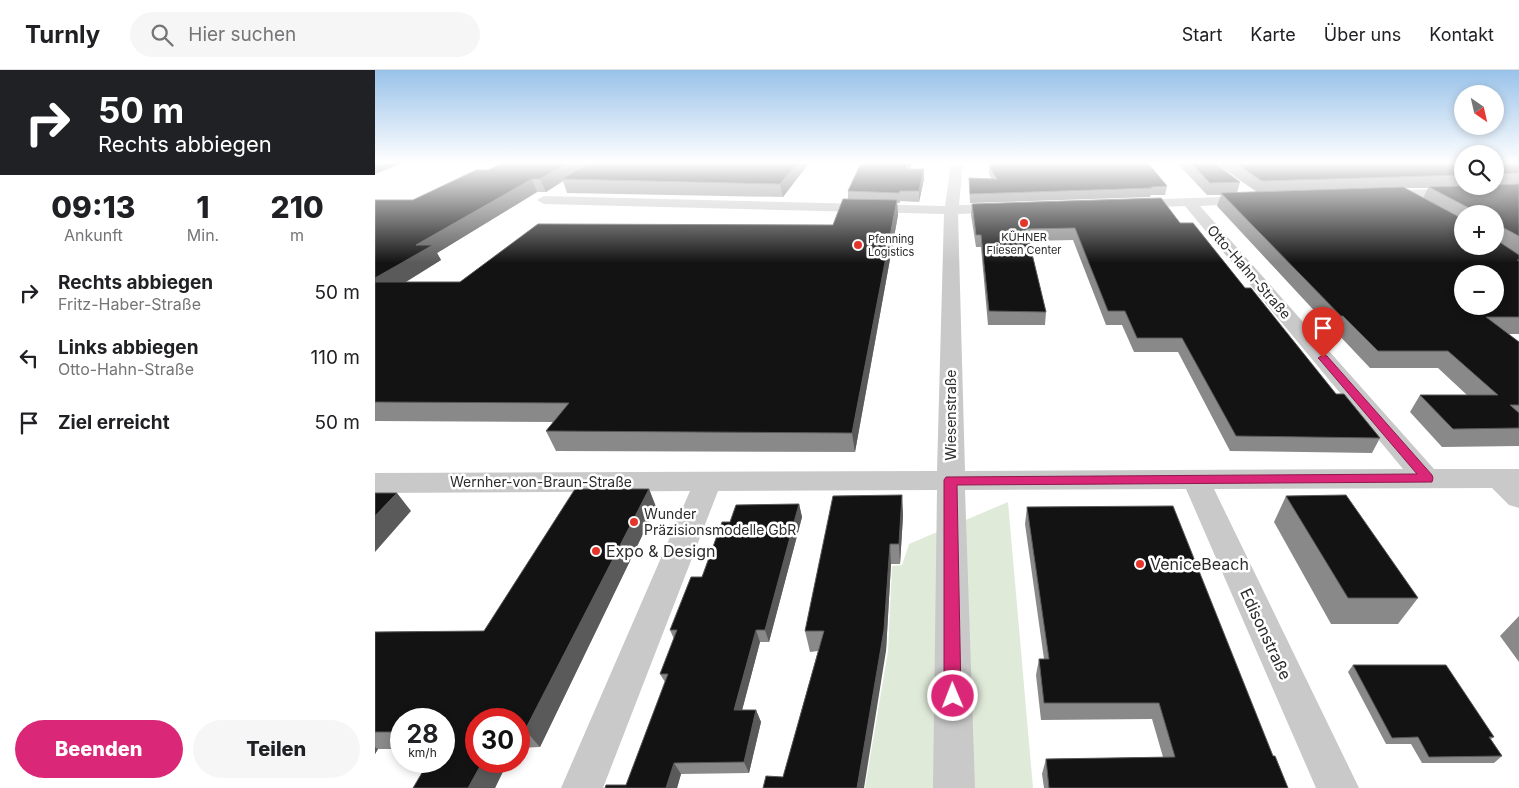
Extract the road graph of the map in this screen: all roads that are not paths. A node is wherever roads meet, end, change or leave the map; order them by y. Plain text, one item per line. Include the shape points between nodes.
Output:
1 (550, 197) edge
2 (953, 197) edge
3 (1255, 197) edge
4 (1405, 197) edge
5 (1189, 202) junction
6 (1119, 204) edge
7 (1422, 206) edge
8 (1020, 207) edge
9 (951, 210) junction
10 (1427, 478) junction
11 (1509, 478) edge
12 (951, 480) junction
13 (1195, 480) junction
14 (708, 481) junction
15 (375, 483) edge
16 (1519, 498) edge
17 (582, 788) edge
18 (954, 788) edge
19 (1338, 788) edge

1 - 9 street via 544,200
2 - 9 street, Wiesenstraße
3 - 5 street via 1260,199
4 - 7 street
5 - 6 street
5 - 10 street, Otto-Hahn-Straße
8 - 9 street
9 - 12 street, Wiesenstraße
10 - 11 street, Wernher-von-Braun-Straße
10 - 13 street, Wernher-von-Braun-Straße
11 - 16 street
12 - 13 street, Wernher-von-Braun-Straße
12 - 14 street, Wernher-von-Braun-Straße
12 - 18 street, Wiesenstraße
13 - 19 street, Edisonstraße
14 - 15 street, Wernher-von-Braun-Straße
14 - 17 street

